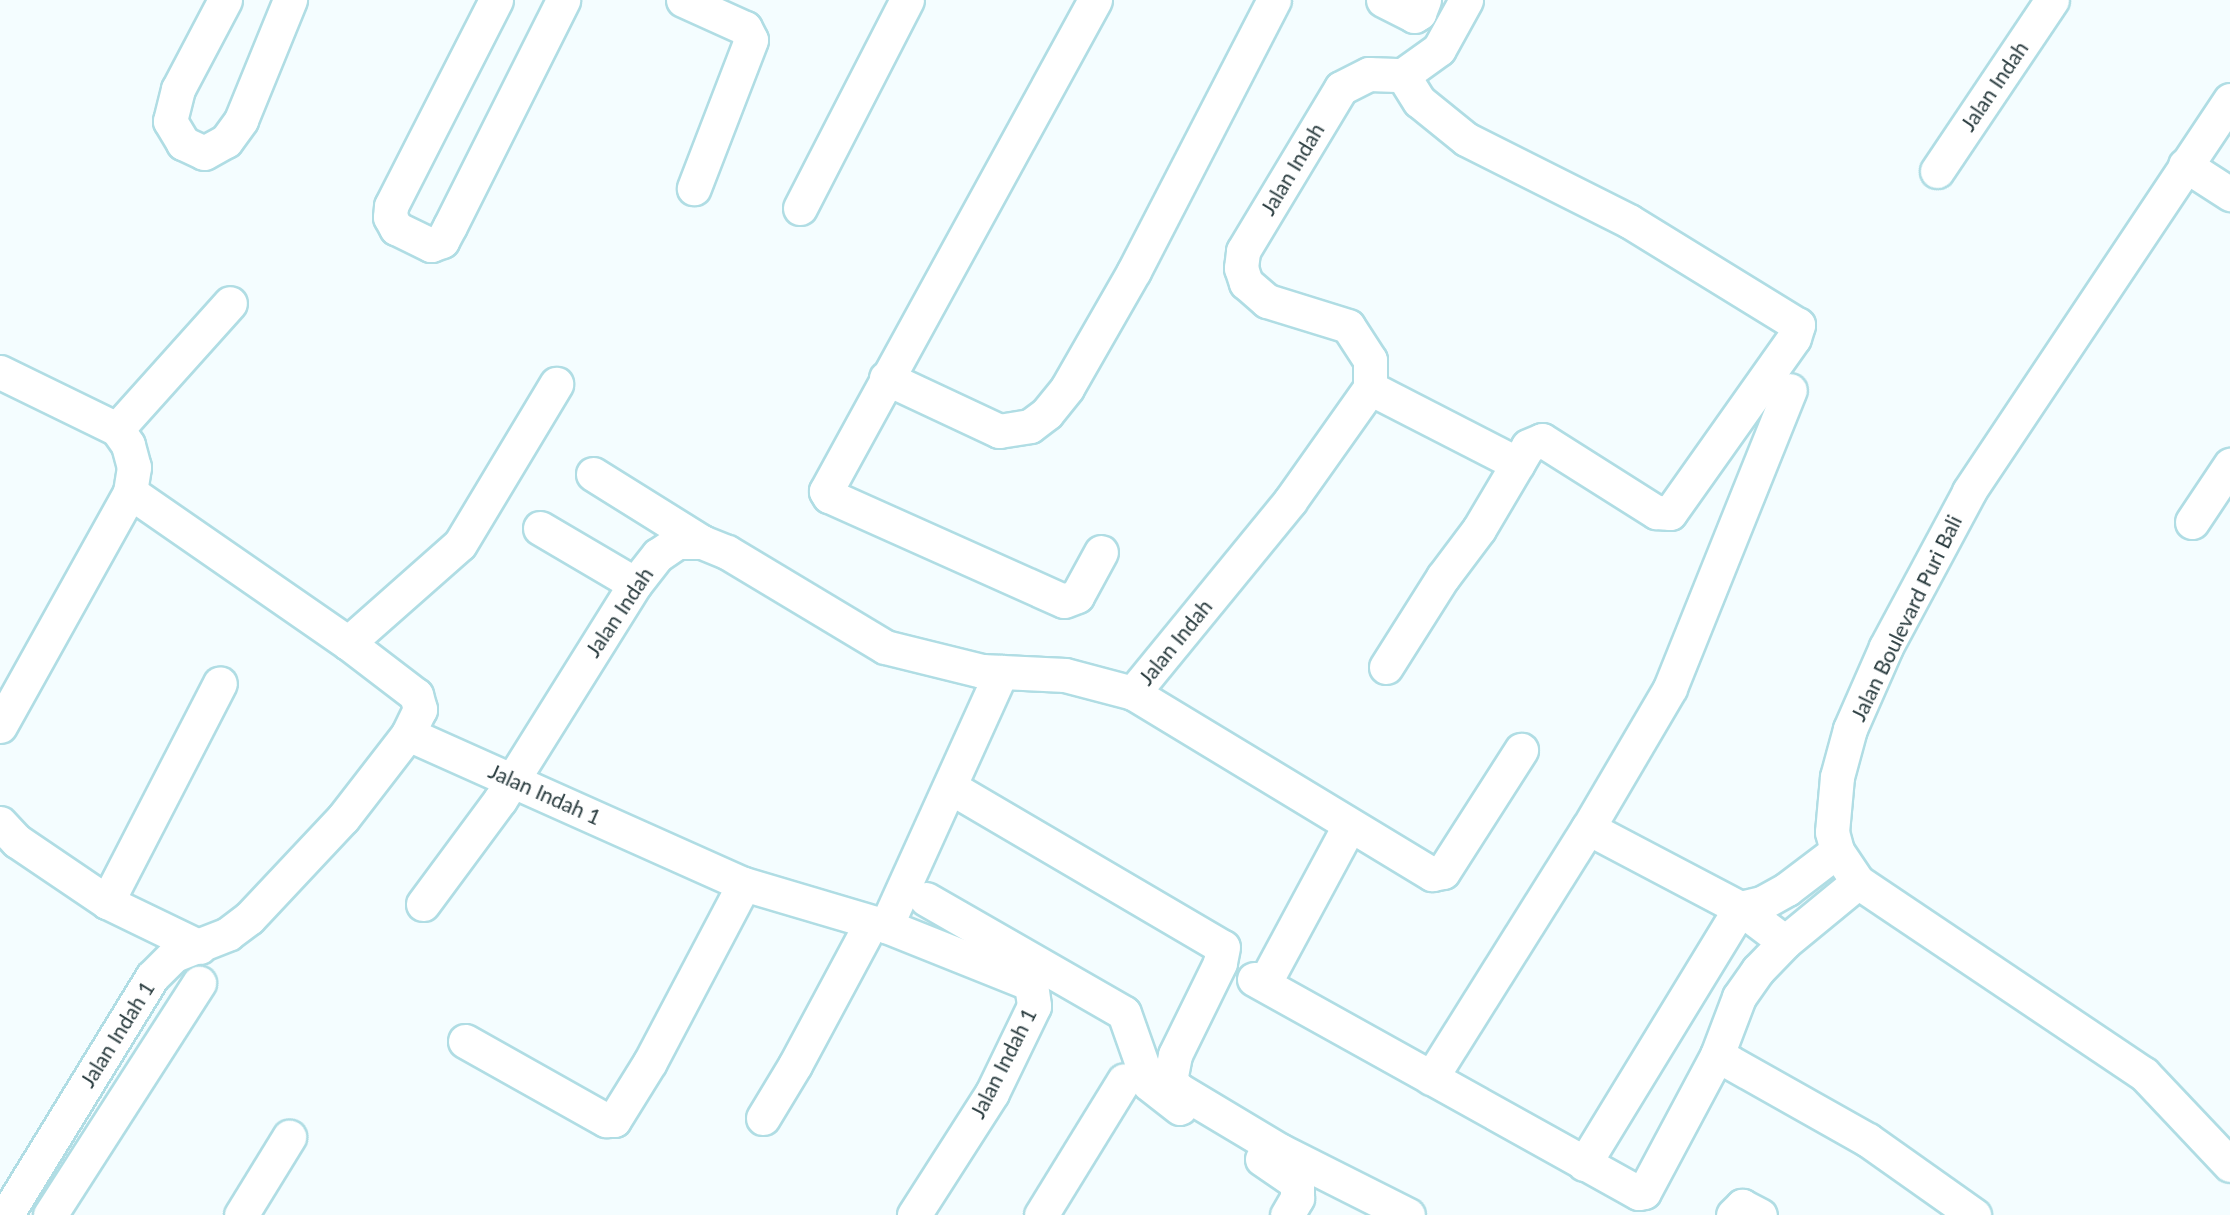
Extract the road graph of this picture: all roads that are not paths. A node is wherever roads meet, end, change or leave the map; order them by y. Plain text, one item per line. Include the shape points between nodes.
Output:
1 (225, 0) edge
2 (290, 0) edge
3 (496, 0) edge
4 (563, 0) edge
5 (683, 0) edge
6 (907, 0) edge
7 (1095, 0) edge
8 (1274, 0) edge
9 (1383, 0) edge
10 (1424, 0) edge
11 (1466, 0) edge
12 (2052, 0) edge
13 (1403, 75) junction
14 (2230, 100) edge
15 (2221, 136) edge
16 (2185, 165) junction
17 (1937, 171) dead end
18 (694, 189) dead end
19 (2230, 194) edge
20 (800, 208) dead end
21 (230, 303) dead end
22 (0, 372) edge
23 (886, 378) junction
24 (556, 384) dead end
25 (1370, 388) junction
26 (1790, 390) dead end
27 (117, 429) junction
28 (1518, 464) junction
29 (2230, 465) edge
30 (593, 474) dead end
31 (130, 492) junction
32 (2193, 522) dead end
33 (540, 528) dead end
34 (702, 542) junction
35 (1101, 552) dead end
36 (635, 584) junction
37 (348, 643) junction
38 (1386, 667) dead end
39 (1001, 672) junction
40 (220, 683) dead end
41 (1133, 693) junction
42 (0, 726) edge
43 (408, 734) junction
44 (1521, 750) dead end
45 (513, 779) junction
46 (950, 787) junction
47 (0, 823) edge
48 (1349, 826) junction
49 (1588, 828) junction
50 (1836, 851) junction
51 (1858, 882) junction
52 (744, 884) junction
53 (926, 899) dead end
54 (107, 903) junction
55 (423, 904) dead end
56 (1740, 908) junction
57 (878, 925) junction
58 (1785, 942) junction
59 (200, 947) junction
60 (199, 983) dead end
61 (465, 1041) dead end
62 (1717, 1055) junction
63 (1431, 1078) junction
64 (1124, 1080) dead end
65 (763, 1118) dead end
66 (289, 1137) dead end
67 (1584, 1164) junction
68 (2230, 1164) edge
69 (6, 1215) edge
70 (50, 1215) edge
71 (242, 1215) edge
72 (914, 1215) edge
73 (1041, 1215) edge
74 (1287, 1215) edge
75 (1408, 1215) edge
76 (1733, 1215) edge
77 (1760, 1215) edge
78 (1974, 1215) edge

1 - 2 street via 178,89 170,121 183,143 204,153 226,141 241,120
3 - 4 street via 391,206 390,217 396,228 431,244 442,241
5 - 18 street via 745,28 751,40
6 - 20 street
7 - 23 street
8 - 23 street via 1134,271 1067,388 1047,413 1030,426 999,431
9 - 10 street via 1414,16
11 - 13 street via 1439,49
12 - 17 street, Jalan Indah
13 - 25 street, Jalan Indah via 1369,74 1341,88 1243,251 1242,260 1246,283 1267,301 1348,326 1370,360
13 - 28 street via 1419,101 1466,139 1629,221 1798,325 1794,338 1670,513 1656,512 1542,440 1528,446
14 - 15 street, Jalan Boulevard Puri Bali
15 - 16 street, Jalan Boulevard Puri Bali
16 - 19 street
16 - 50 street, Jalan Boulevard Puri Bali via 1969,492 1892,637 1850,729 1837,777 1832,832
21 - 27 street
22 - 27 street
23 - 35 street via 828,486 829,496 1064,601 1077,596
24 - 37 street via 460,543
25 - 28 street
25 - 41 street, Jalan Indah via 1290,501
26 - 49 street via 1670,688
27 - 31 street via 128,445 134,467
28 - 38 street
29 - 32 street
30 - 34 street
31 - 37 street
31 - 42 street
33 - 36 street
34 - 36 street, Jalan Indah via 677,542 658,555
34 - 39 street, Jalan Indah via 728,552 885,647
36 - 45 street, Jalan Indah
37 - 43 street via 416,695 420,709
39 - 41 street, Jalan Indah via 1065,675
39 - 46 street
40 - 54 street
41 - 48 street
43 - 45 street, Jalan Indah 1
43 - 59 street, Jalan Indah 1 via 343,818 249,918 228,934
44 - 48 street via 1443,872 1424,871
45 - 52 street, Jalan Indah 1
45 - 55 street, Jalan Indah
46 - 57 street
46 - 75 street via 1223,947 1220,963 1175,1055 1170,1081 1281,1151
47 - 54 street via 17,841
48 - 63 street via 1263,975
49 - 56 street
49 - 63 street
50 - 51 street, Jalan Boulevard Puri Bali
50 - 56 street via 1787,889 1762,903
51 - 58 street
51 - 68 street, Jalan Boulevard Puri Bali via 2144,1074
52 - 57 street, Jalan Indah 1
52 - 61 street via 650,1062 614,1120 606,1120
53 - 74 street via 1124,1013 1149,1084 1174,1105 1297,1183 1298,1198
54 - 59 street
56 - 58 street
56 - 67 street
57 - 65 street
57 - 72 street, Jalan Indah 1 via 1025,978 1034,990 1035,1006 992,1094
58 - 62 street via 1739,997
59 - 69 street, Jalan Indah 1 via 174,955 152,977
60 - 70 street
62 - 67 street via 1644,1192 1633,1193
62 - 78 street via 1868,1140
63 - 67 street
64 - 73 street
66 - 71 street
76 - 77 street via 1742,1206

